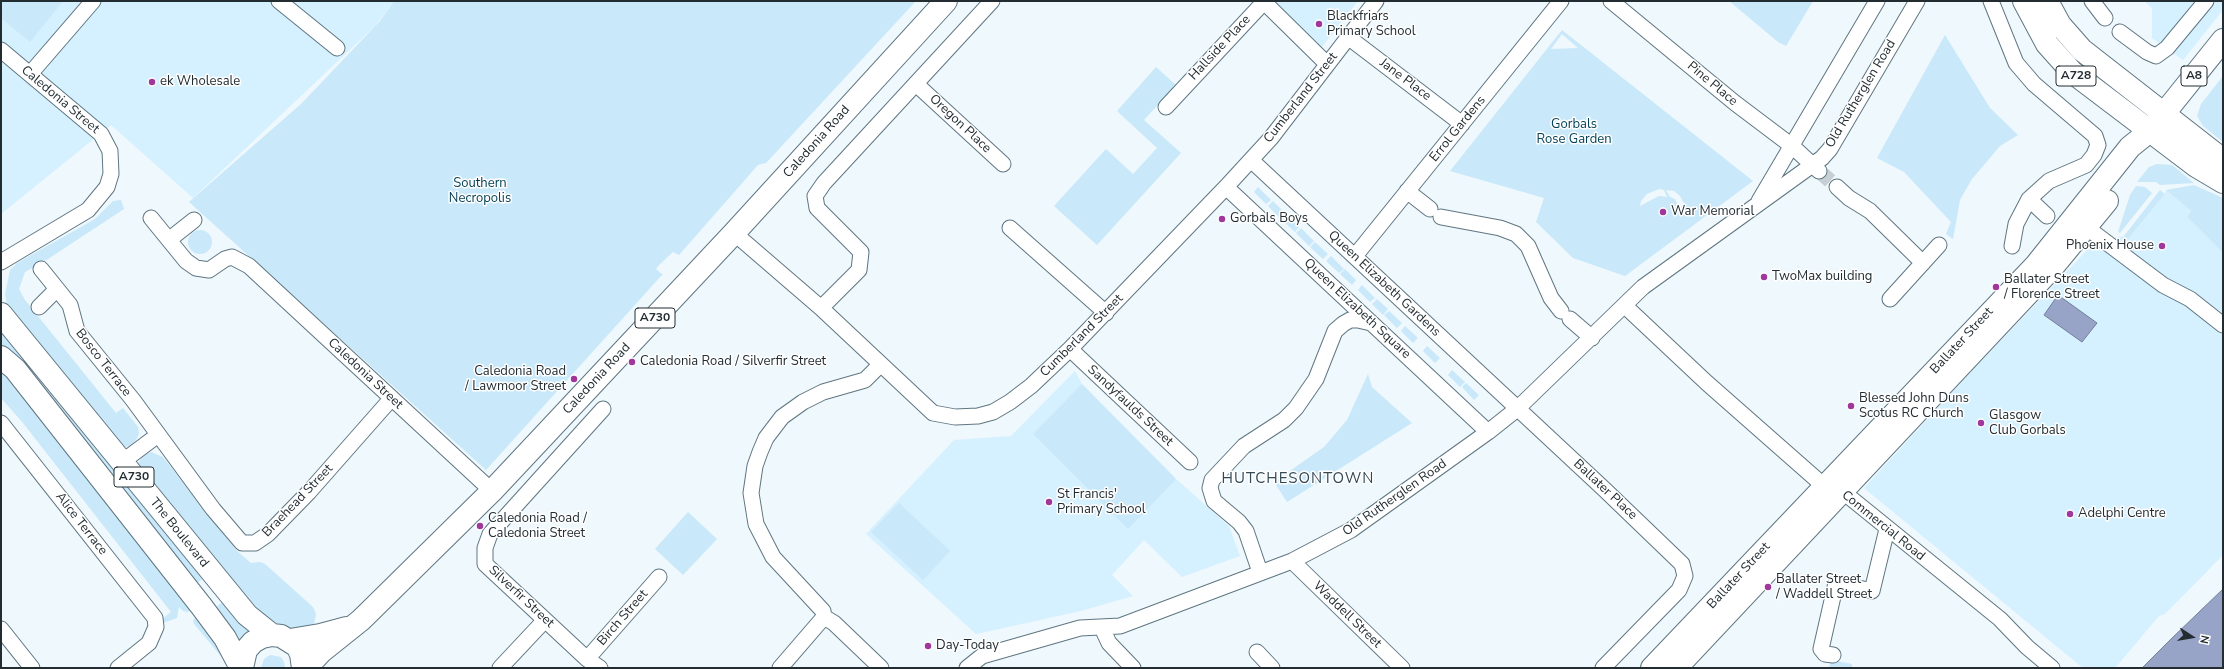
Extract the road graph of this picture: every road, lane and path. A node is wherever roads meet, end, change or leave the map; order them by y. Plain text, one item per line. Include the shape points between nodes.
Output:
1 (93, 1) edge
2 (279, 1) edge
3 (946, 1) edge
4 (992, 1) edge
5 (1376, 1) edge
6 (1561, 1) edge
7 (1611, 1) edge
8 (1877, 1) edge
9 (1917, 1) edge
10 (1991, 1) edge
11 (2024, 1) edge
12 (2047, 1) edge
13 (2092, 1) edge
14 (2206, 1) edge
15 (2104, 18) dead end
16 (2120, 32) dead end
17 (1348, 37) junction
18 (2223, 40) edge
19 (336, 48) dead end
20 (1, 50) edge
21 (1327, 64) junction
22 (30, 74) junction
23 (916, 84) junction
24 (1166, 107) dead end
25 (2164, 113) junction
26 (1462, 124) junction
27 (2150, 131) junction
28 (1792, 146) junction
29 (1251, 160) junction
30 (2223, 160) edge
31 (1003, 164) dead end
32 (1816, 169) junction
33 (2223, 182) edge
34 (1226, 187) junction
35 (1837, 187) tunnel mouth
36 (1408, 191) junction
37 (2029, 199) junction
38 (1756, 205) junction
39 (2047, 216) dead end
40 (152, 218) dead end
41 (194, 220) dead end
42 (2080, 222) junction
43 (1010, 228) dead end
44 (734, 233) junction
45 (170, 239) junction
46 (1939, 245) dead end
47 (2012, 246) dead end
48 (17, 254) junction
49 (1355, 256) junction
50 (1, 262) edge
51 (1923, 263) junction
52 (41, 269) dead end
53 (1, 275) edge
54 (57, 289) junction
55 (1890, 299) dead end
56 (1625, 306) junction
57 (39, 307) dead end
58 (821, 308) junction
59 (1106, 313) junction
60 (1, 314) edge
61 (1371, 323) junction
62 (2223, 325) edge
63 (1592, 338) junction
64 (1070, 349) junction
65 (1, 356) edge
66 (880, 365) junction
67 (391, 399) junction
68 (603, 409) dead end
69 (1517, 409) junction
70 (1, 423) edge
71 (1488, 432) junction
72 (158, 435) junction
73 (122, 462) junction
74 (1190, 462) dead end
75 (1833, 489) junction
76 (492, 491) junction
77 (1887, 529) junction
78 (1292, 561) junction
79 (1260, 572) junction
80 (659, 578) dead end
81 (824, 617) junction
82 (545, 620) junction
83 (353, 626) junction
84 (1102, 628) junction
85 (1, 629) edge
86 (281, 637) junction
87 (1257, 652) dead end
88 (1833, 655) dead end
89 (587, 659) junction
90 (32, 668) edge
91 (118, 668) edge
92 (241, 668) edge
93 (305, 668) edge
94 (500, 668) edge
95 (600, 668) edge
96 (780, 668) edge
97 (881, 668) edge
98 (967, 668) edge
99 (1133, 668) edge
100 (1272, 668) edge
101 (1402, 668) edge
102 (1603, 668) edge
103 (1652, 668) edge
104 (1676, 668) edge
105 (2052, 668) edge

1 - 22 street
2 - 19 street
3 - 44 main road, Caledonia Road / A730
4 - 23 street
5 - 17 street, Cumberland Street
6 - 26 street, Errol Gardens
7 - 28 street, Pine Place via 1735,104
8 - 28 street, Old Rutherglen Road
9 - 32 street, Old Rutherglen Road
10 - 37 street via 2016,63 2034,84 2097,140 2097,150 2086,165 2050,181
11 - 27 main road, A728 via 2038,31 2055,56 2090,87
12 - 25 main road, A728 via 2060,25 2082,50
13 - 15 street
14 - 16 street via 2167,48 2156,56
17 - 21 street, Cumberland Street
17 - 26 street, Jane Place
18 - 25 main road, Ballater Street / A8
20 - 22 street, Caledonia Street
21 - 24 street, Hallside Place via 1264,2
21 - 29 street, Cumberland Street via 1271,138
22 - 48 street, Caledonia Street via 101,134 110,151 111,174 107,187 88,210
23 - 31 street, Oregon Place
23 - 58 street via 814,196 817,208 861,252 859,270
25 - 27 main road, Ballater Street / A8
25 - 30 main road
26 - 36 street, Errol Gardens
27 - 33 main road via 2196,166
27 - 42 main road, Ballater Street via 2130,147
28 - 32 street, Pine Place
28 - 38 street, Old Rutherglen Road
29 - 34 street, Cumberland Street
29 - 49 street, Queen Elizabeth Gardens
32 - 38 street, Old Rutherglen Road
34 - 59 street, Cumberland Street
34 - 61 street, Queen Elizabeth Square
35 - 51 street via 1870,211
36 - 49 street, Errol Gardens
36 - 63 street via 1435,213 1516,234 1528,246 1551,298
37 - 39 street
37 - 47 street via 2016,224
38 - 56 street, Old Rutherglen Road via 1643,287
40 - 45 street
41 - 45 street
42 - 62 street via 2163,285 2190,299
42 - 75 main road, Ballater Street via 2036,265
43 - 59 street
44 - 58 street, Cumberland Street
44 - 76 main road, Caledonia Road / A730
45 - 67 street, Caledonia Street via 186,262 196,268 209,270 225,259 237,258 258,274
46 - 51 street
48 - 50 street, Caledonia Street
48 - 53 street, Caledonia Street
49 - 69 street, Queen Elizabeth Gardens
51 - 55 street
52 - 54 street, Bosco Terrace
54 - 57 street
54 - 72 street, Bosco Terrace via 70,305 77,331
56 - 63 street, Old Rutherglen Road
56 - 75 street, Commercial Road via 1712,388
58 - 66 street, Cumberland Street
59 - 64 street, Cumberland Street
60 - 73 main road, The Boulevard / A730
61 - 71 street, Queen Elizabeth Square
61 - 79 street via 1350,320 1342,324 1335,331 1313,383 1296,408 1284,420 1244,446 1212,480 1210,488 1214,501 1246,531
63 - 69 street, Old Rutherglen Road
64 - 66 street, Cumberland Street via 1010,402 993,412 978,416 955,417 933,413
64 - 74 street, Sandyfaulds Street
65 - 92 main road, The Boulevard / A730 via 15,369 202,607 229,644
66 - 81 street via 858,384 823,392 782,417 766,438 755,466 751,493 756,524 766,546 822,611
67 - 72 street, Braehead Street via 304,497 268,534 255,543 242,543 237,538
67 - 76 street, Caledonia Street
68 - 82 street, Silverfir Street via 490,534 486,548 485,564
69 - 71 street, Old Rutherglen Road
69 - 102 street, Ballater Place via 1682,564 1685,576 1679,590
70 - 91 street, Alice Terrace via 155,618 156,627 149,643
71 - 78 street, Old Rutherglen Road via 1350,530
72 - 73 street
73 - 86 main road, The Boulevard / A730 via 247,615
75 - 77 street, Commercial Road
75 - 103 main road, Ballater Street
75 - 104 main road, Ballater Street
76 - 83 main road, Caledonia Road / A730
77 - 88 street via 1872,591 1836,583 1821,649 1824,654
77 - 105 street, Commercial Road via 2000,619
78 - 79 street, Old Rutherglen Road
78 - 101 street, Waddell Street
79 - 84 street, Old Rutherglen Road via 1120,626
80 - 89 street, Birch Street
81 - 96 street
81 - 97 street via 834,623
82 - 89 street, Silverfir Street
82 - 94 street
83 - 86 main road, Caledonia Road / A730 via 320,635
83 - 93 main road, Caledonia Road / A730
84 - 98 street, Old Rutherglen Road via 1080,628 982,656
84 - 99 street via 1109,643
85 - 90 street
86 - 92 main road, Caledonia Road via 262,637 253,642 246,650
86 - 93 main road, The Boulevard via 301,654
87 - 100 street
89 - 95 street, Silverfir Street

